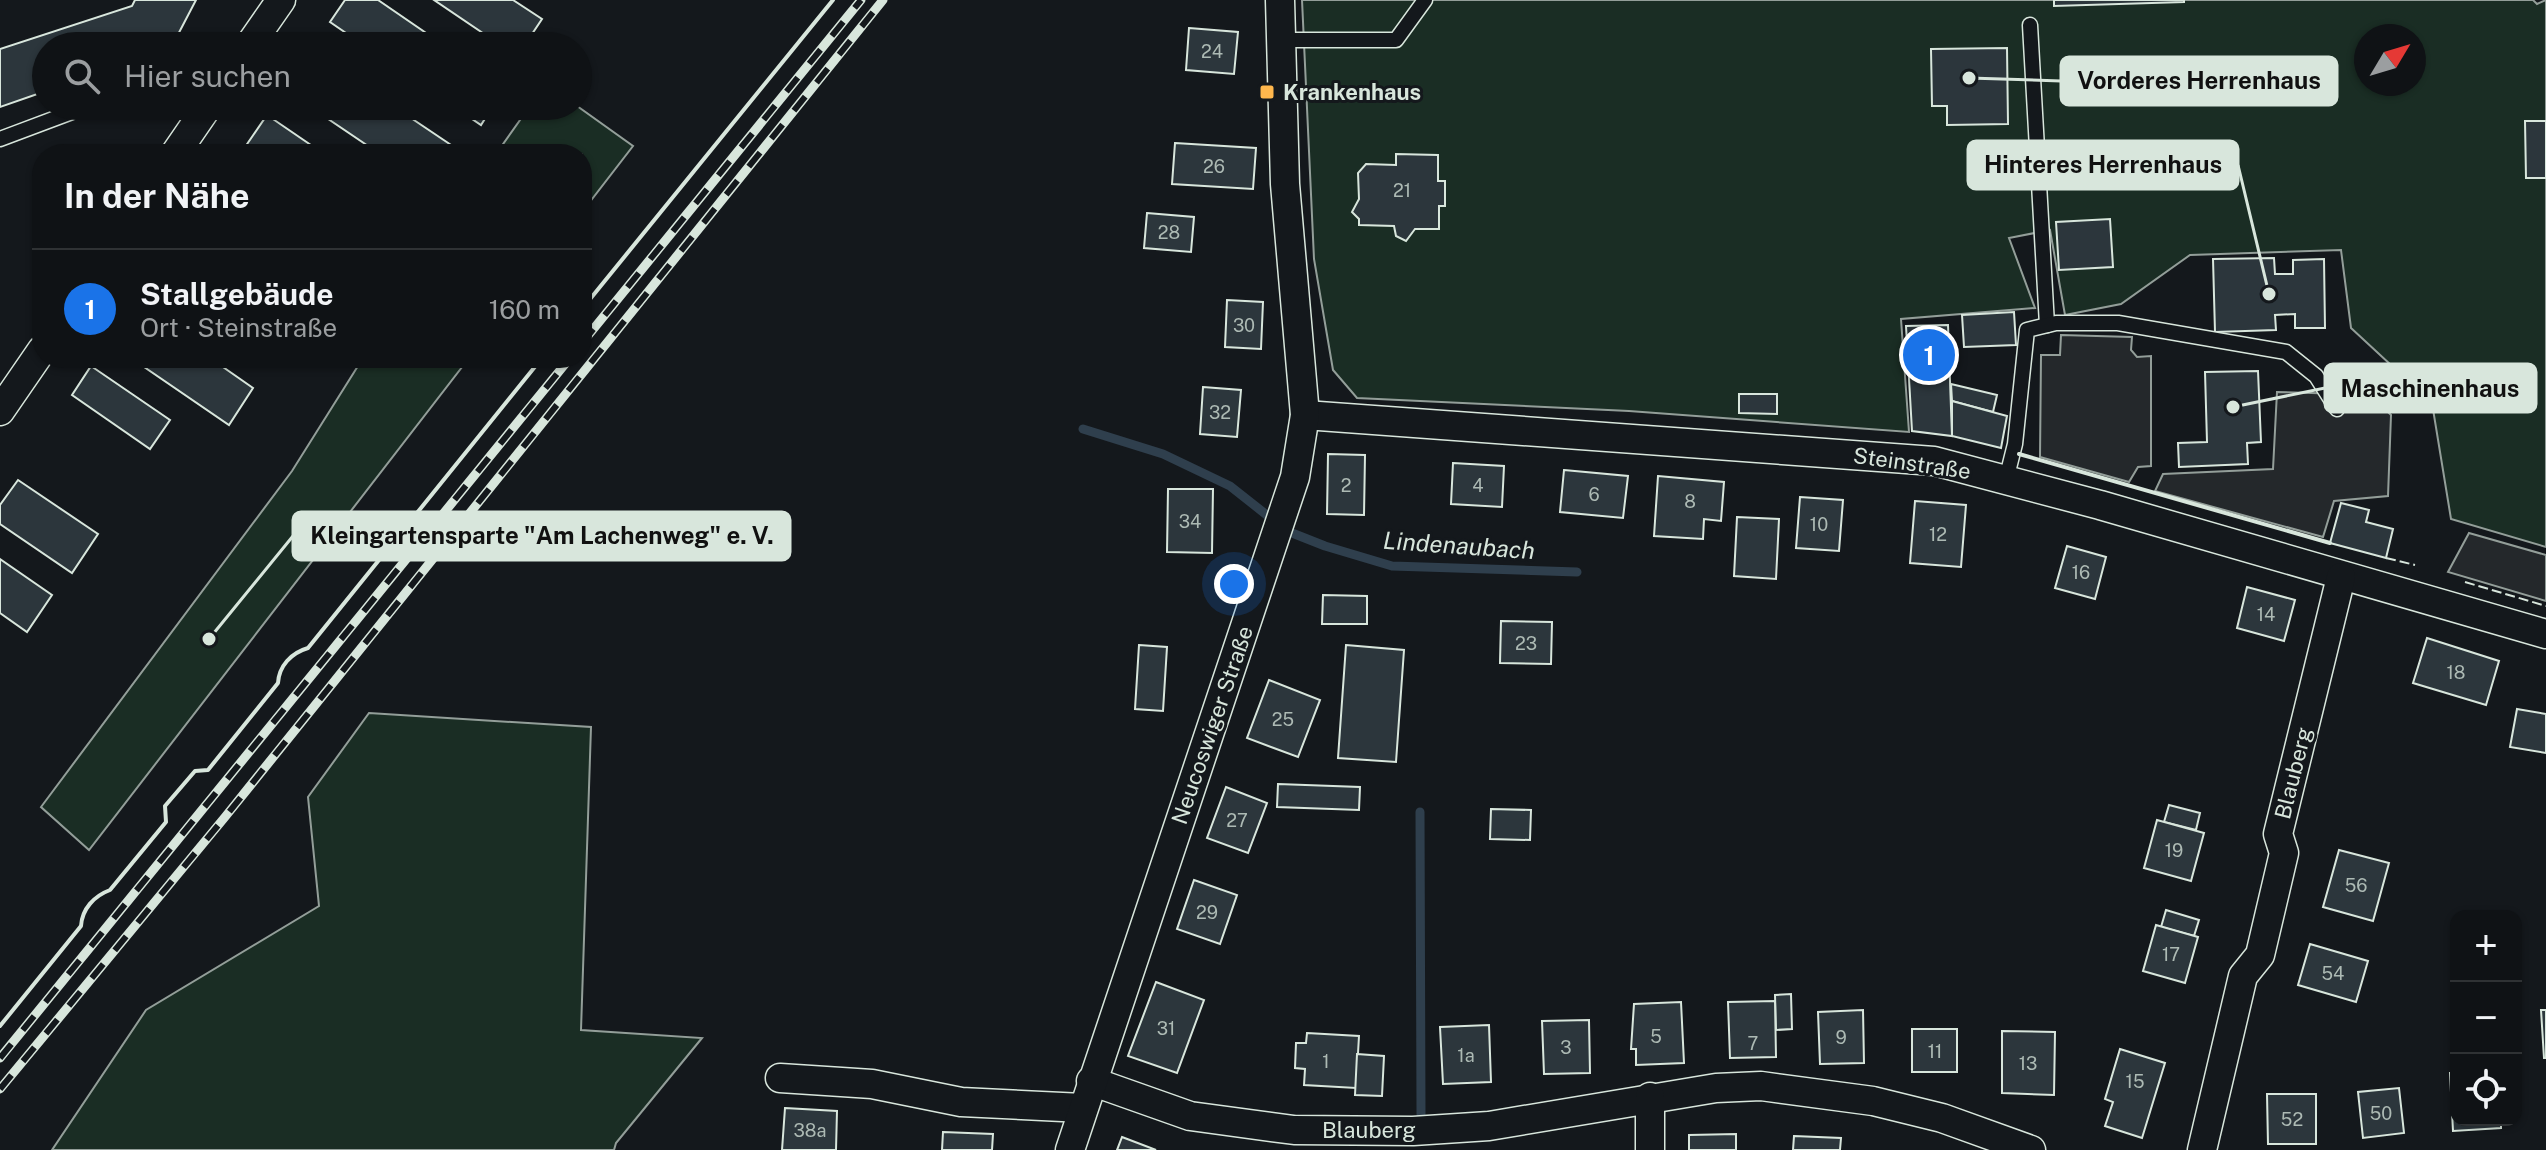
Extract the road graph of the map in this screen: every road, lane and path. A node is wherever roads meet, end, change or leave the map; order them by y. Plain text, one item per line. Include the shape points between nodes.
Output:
1 (281, 0) edge
2 (1280, 0) edge
3 (1425, 0) edge
4 (2030, 25) dead end
5 (259, 32) edge
6 (1282, 40) junction
7 (51, 120) edge
8 (198, 120) edge
9 (0, 139) edge
10 (182, 144) edge
11 (2047, 325) junction
12 (32, 365) edge
13 (2337, 409) dead end
14 (0, 411) edge
15 (1305, 415) junction
16 (2006, 480) junction
17 (2341, 577) junction
18 (2546, 634) edge
19 (780, 1078) dead end
20 (1087, 1095) junction
21 (1650, 1097) junction
22 (1293, 1140) edge
23 (1070, 1150) edge
24 (1650, 1150) edge
25 (2031, 1150) edge
26 (2202, 1150) edge

1 - 5 street
2 - 6 street, Neucoswiger Straße
3 - 6 lane via 1396,40
4 - 11 lane
6 - 15 street, Neucoswiger Straße via 1285,184
7 - 9 lane
8 - 10 street
11 - 13 lane via 2153,327 2286,352 2316,376
11 - 16 lane via 2027,330
12 - 14 street
15 - 16 street, Steinstraße via 1934,461
15 - 20 street, Neucoswiger Straße via 1295,477
16 - 17 street, Steinstraße
17 - 18 street, Steinstraße
17 - 26 street, Blauberg via 2278,834 2284,853 2260,955 2243,976
19 - 20 street via 872,1084 961,1102
20 - 22 street, Blauberg
20 - 23 street, Neucoswiger Straße
21 - 22 street, Blauberg via 1489,1126
21 - 24 street
21 - 25 street, Blauberg via 1761,1086 1832,1093 1942,1118

